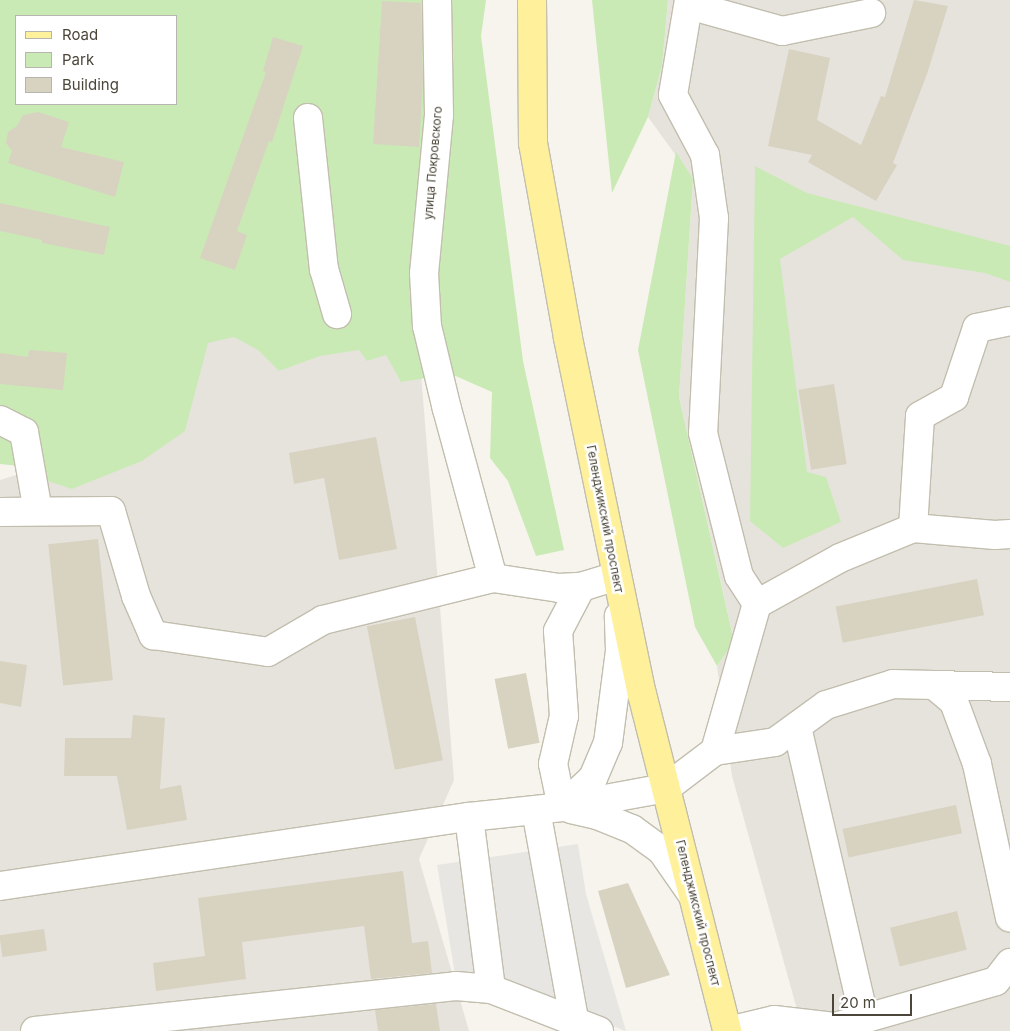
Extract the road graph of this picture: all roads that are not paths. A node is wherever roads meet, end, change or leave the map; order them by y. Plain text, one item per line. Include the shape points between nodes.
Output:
1 (437, 0) edge
2 (532, 0) edge
3 (689, 2) edge
4 (871, 13) dead end
5 (308, 118) dead end
6 (337, 314) dead end
7 (1010, 321) edge
8 (0, 420) edge
9 (0, 512) edge
10 (38, 512) junction
11 (913, 528) junction
12 (1010, 534) edge
13 (493, 578) junction
14 (618, 584) junction
15 (581, 587) junction
16 (757, 604) junction
17 (934, 685) junction
18 (1010, 686) edge
19 (797, 727) junction
20 (715, 752) junction
21 (666, 788) junction
22 (549, 809) junction
23 (469, 817) junction
24 (0, 886) edge
25 (693, 897) junction
26 (1010, 918) edge
27 (1010, 963) edge
28 (491, 989) junction
29 (864, 1018) junction
30 (574, 1020) junction
31 (35, 1031) edge
32 (600, 1031) edge
33 (728, 1031) edge

1 - 13 street, улица Покровского via 439,115 424,273 427,326
2 - 14 main road, Геленджикский проспект via 533,143
3 - 4 street via 782,31
3 - 16 street via 673,95 706,155 714,218 702,433 739,576
5 - 6 street via 324,269
7 - 11 street via 977,328 954,397 920,416
8 - 10 street via 24,432
9 - 10 street
10 - 13 street via 111,511 136,596 153,635 268,652 323,620
11 - 12 street
11 - 16 street via 840,558
13 - 15 street via 560,588
14 - 15 street
14 - 21 main road, Геленджикский проспект
14 - 22 street via 620,650 608,743 593,778
15 - 22 street via 558,631 564,716 553,764
16 - 20 street
17 - 18 street
17 - 19 street via 893,684 826,705
17 - 26 street via 954,702 977,764
19 - 20 street via 776,742
19 - 29 street
20 - 21 street
21 - 22 street
21 - 25 main road, Геленджикский проспект
22 - 23 street
22 - 25 street via 598,814 632,829 662,851
22 - 30 street
23 - 24 street
23 - 28 street
25 - 33 main road, Геленджикский проспект
27 - 29 street via 996,981
28 - 30 street
28 - 31 street via 456,986
29 - 33 street via 835,1027 774,1020
30 - 32 street

